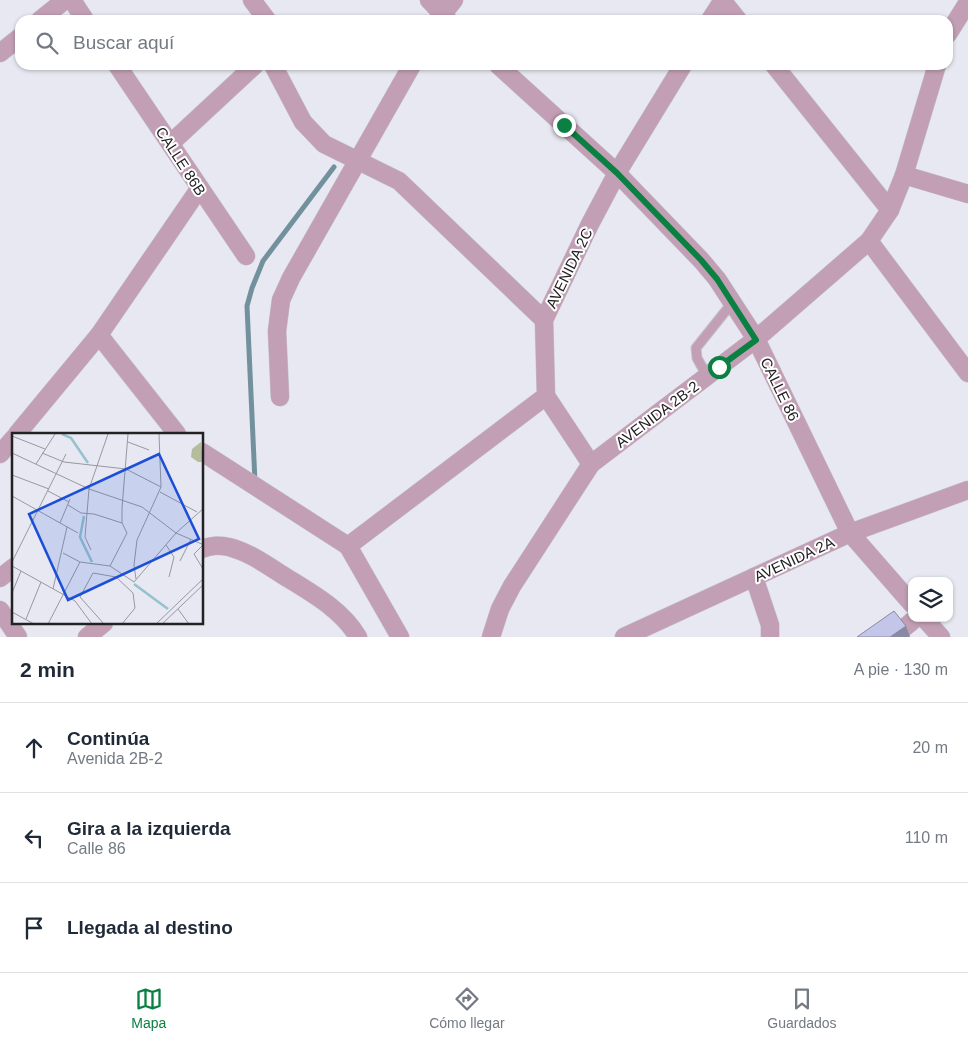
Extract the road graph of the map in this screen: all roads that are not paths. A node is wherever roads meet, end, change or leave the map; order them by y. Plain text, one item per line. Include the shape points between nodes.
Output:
1 (65, 0) edge
2 (72, 0) edge
3 (252, 0) edge
4 (429, 0) edge
5 (454, 0) edge
6 (722, 0) edge
7 (968, 2) edge
8 (46, 15) edge
9 (82, 15) edge
10 (263, 15) edge
11 (440, 15) edge
12 (444, 15) edge
13 (713, 15) edge
14 (734, 15) edge
15 (953, 26) edge
16 (15, 40) edge
17 (0, 53) edge
18 (120, 70) edge
19 (250, 70) edge
20 (276, 70) edge
21 (409, 70) edge
22 (504, 70) edge
23 (680, 70) edge
24 (778, 70) edge
25 (936, 70) edge
26 (171, 143) junction
27 (357, 161) junction
28 (617, 173) junction
29 (904, 175) junction
30 (199, 189) junction
31 (968, 194) edge
32 (890, 210) junction
33 (869, 241) junction
34 (246, 256) dead end
35 (732, 303) junction
36 (544, 320) junction
37 (99, 336) junction
38 (756, 340) junction
39 (968, 373) edge
40 (707, 376) junction
41 (546, 396) junction
42 (280, 397) dead end
43 (18, 433) edge
44 (176, 433) edge
45 (12, 440) edge
46 (204, 453) edge
47 (0, 454) edge
48 (591, 464) junction
49 (968, 490) edge
50 (850, 533) junction
51 (348, 546) junction
52 (204, 548) edge
53 (12, 569) edge
54 (754, 577) junction
55 (0, 578) edge
56 (908, 599) edge
57 (0, 610) edge
58 (911, 622) edge
59 (103, 624) edge
60 (18, 637) edge
61 (87, 637) edge
62 (358, 637) edge
63 (400, 637) edge
64 (490, 637) edge
65 (624, 637) edge
66 (770, 637) edge
67 (893, 637) edge

1 - 8 street
2 - 9 street
3 - 10 street
4 - 11 street
5 - 12 street
6 - 13 street
6 - 14 street
7 - 15 street
16 - 17 street
18 - 26 street, CALLE 86B
19 - 26 street
20 - 27 street via 303,122 324,144
21 - 27 street
22 - 28 street, CALLE 86
23 - 28 street, AVENIDA 2C
24 - 32 street
25 - 29 street, AVENIDA 2B-2
26 - 30 street, CALLE 86B
27 - 36 street via 399,182
27 - 42 street via 281,300 277,331
28 - 35 street, CALLE 86 via 701,260
28 - 36 street, AVENIDA 2C
29 - 31 street
29 - 32 street, AVENIDA 2B-2
30 - 34 street, CALLE 86B
30 - 37 street
32 - 33 street, AVENIDA 2B-2
33 - 38 street, AVENIDA 2B-2
33 - 39 street
35 - 38 street, CALLE 86
35 - 40 lane via 696,348 695,353
36 - 41 street, AVENIDA 2C
37 - 43 street
37 - 44 street
38 - 40 street, AVENIDA 2B-2
38 - 50 street, CALLE 86
40 - 48 street, AVENIDA 2B-2
41 - 48 street
41 - 51 street
45 - 47 street
46 - 51 street
48 - 64 street, AVENIDA 2B-2 via 512,586
49 - 50 street, AVENIDA 2A
50 - 54 street, AVENIDA 2A
50 - 56 street, CALLE 86
51 - 63 street
52 - 62 street via 213,545 249,554 316,596 338,613
53 - 55 street
54 - 65 street, AVENIDA 2A
54 - 66 street via 770,625
57 - 60 street
58 - 67 street
59 - 61 street

